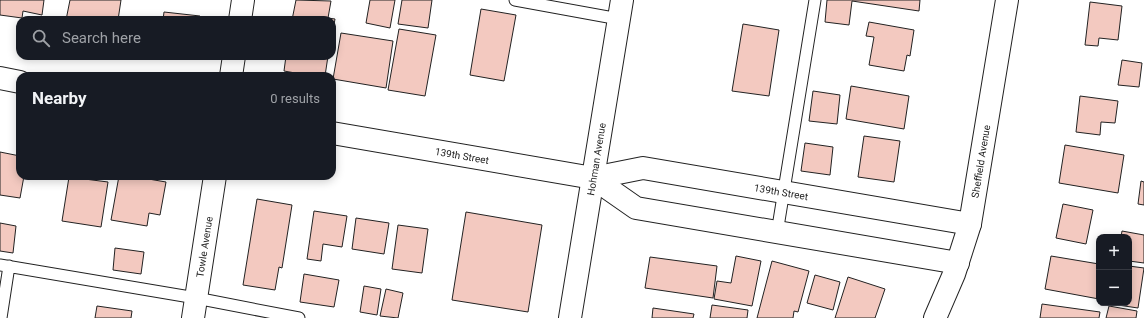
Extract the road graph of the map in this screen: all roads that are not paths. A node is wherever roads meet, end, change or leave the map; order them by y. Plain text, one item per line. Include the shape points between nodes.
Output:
1 (243, 0) edge
2 (515, 0) edge
3 (815, 0) edge
4 (1007, 0) edge
5 (621, 9) edge
6 (241, 16) edge
7 (233, 60) edge
8 (232, 72) edge
9 (0, 78) edge
10 (16, 81) edge
11 (336, 134) edge
12 (593, 178) junction
13 (214, 180) edge
14 (783, 192) junction
15 (970, 224) junction
16 (777, 233) junction
17 (958, 263) junction
18 (4, 266) edge
19 (195, 308) edge
20 (1, 318) edge
21 (299, 318) edge
22 (570, 318) edge
23 (935, 318) edge

1 - 6 street
2 - 5 lane
3 - 14 lane
4 - 15 street, Sheffield Avenue
5 - 12 street, Hohman Avenue
7 - 8 street
9 - 10 street
11 - 12 street, 139th Street
12 - 14 street, 139th Street via 643,168
12 - 16 street, 139th Street via 636,208
12 - 22 street, Hohman Avenue
13 - 19 street, Towle Avenue
14 - 15 street, 139th Street
14 - 16 lane
15 - 17 street, Sheffield Avenue
16 - 17 street, 139th Street
17 - 23 street, Sheffield Avenue
18 - 19 lane
18 - 20 lane
19 - 21 lane

